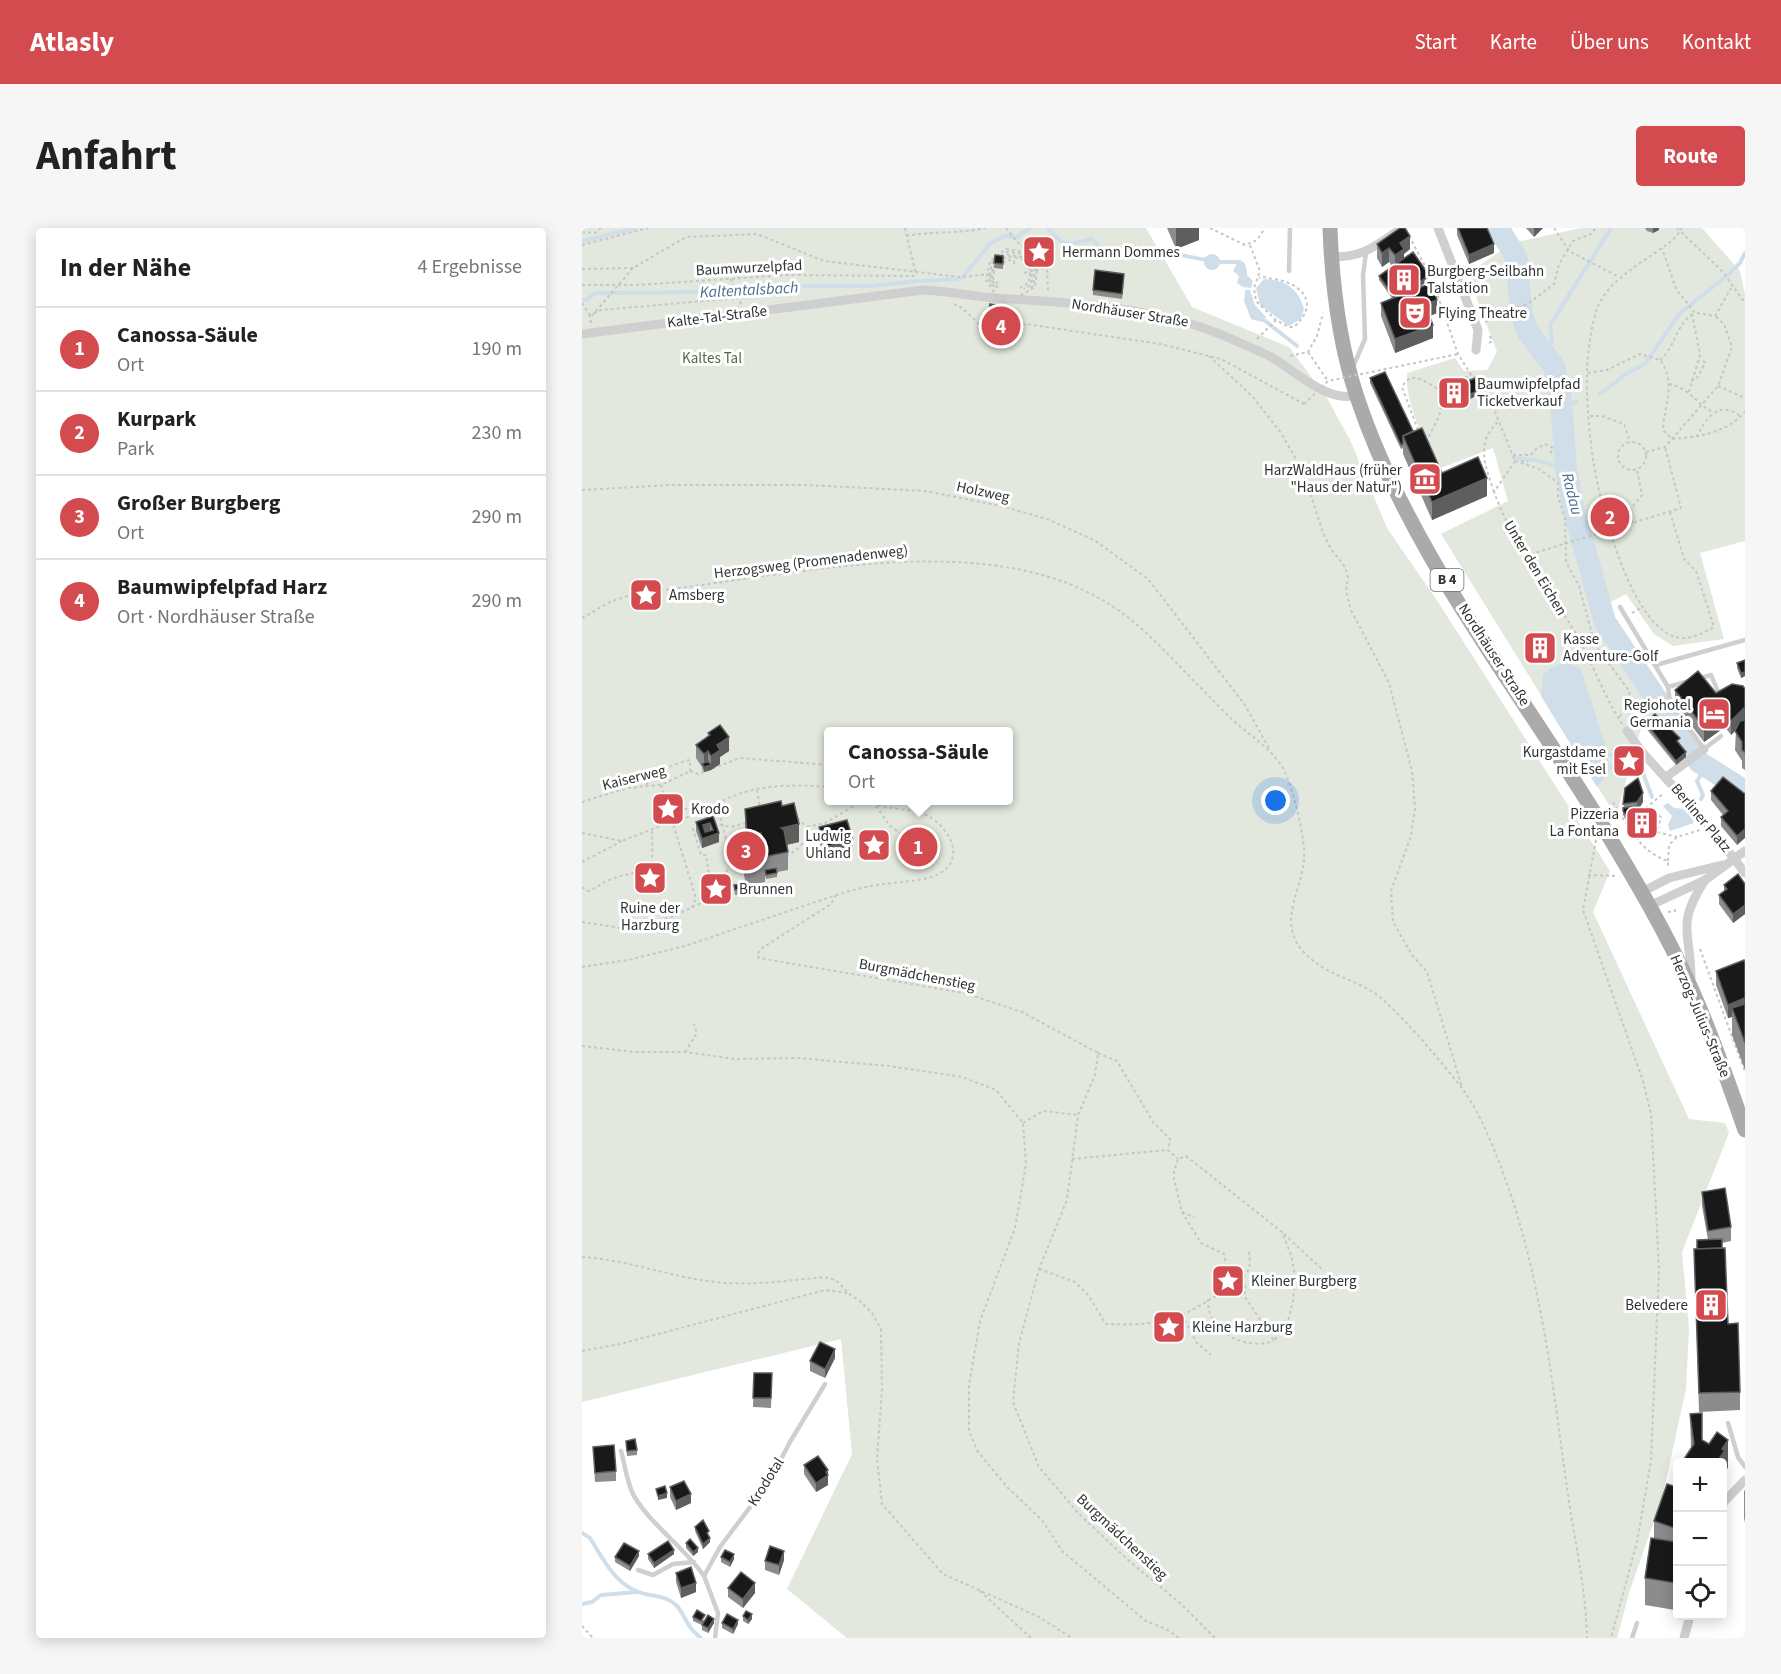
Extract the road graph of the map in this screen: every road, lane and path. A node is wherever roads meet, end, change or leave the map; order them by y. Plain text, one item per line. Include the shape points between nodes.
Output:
1 (601, 228) edge
2 (648, 228) edge
3 (906, 228) edge
4 (986, 228) edge
5 (1006, 228) edge
6 (1210, 228) edge
7 (1265, 228) edge
8 (1290, 228) edge
9 (1330, 228) edge
10 (1403, 228) edge
11 (1438, 228) edge
12 (1554, 228) edge
13 (1596, 228) edge
14 (1677, 228) edge
15 (1682, 228) edge
16 (582, 232) edge
17 (1680, 232) junction
18 (906, 236) junction
19 (582, 245) edge
20 (1250, 245) junction
21 (1662, 248) junction
22 (1569, 251) junction
23 (1366, 253) junction
24 (1332, 257) junction
25 (995, 264) edge
26 (1014, 264) dead end
27 (582, 268) edge
28 (633, 268) junction
29 (1045, 268) dead end
30 (1288, 271) dead end
31 (1024, 273) dead end
32 (993, 274) junction
33 (1618, 277) junction
34 (731, 279) junction
35 (1259, 279) junction
36 (582, 285) edge
37 (1733, 285) junction
38 (1008, 289) dead end
39 (923, 290) joint
40 (999, 290) dead end
41 (937, 291) junction
42 (1017, 293) junction
43 (1008, 294) dead end
44 (1049, 300) junction
45 (1335, 301) junction
46 (582, 303) edge
47 (1745, 303) edge
48 (1003, 311) edge
49 (1694, 314) junction
50 (1715, 316) junction
51 (1276, 320) junction
52 (1485, 322) dead end
53 (1001, 326) edge
54 (1266, 331) dead end
55 (1000, 332) junction
56 (587, 333) edge
57 (1476, 350) dead end
58 (1458, 354) junction
59 (1209, 356) junction
60 (1660, 360) junction
61 (1700, 360) junction
62 (1588, 373) junction
63 (1350, 375) junction
64 (1471, 375) junction
65 (1328, 381) junction
66 (1690, 381) junction
67 (1669, 384) junction
68 (1718, 386) junction
69 (1438, 389) junction
70 (1689, 392) junction
71 (1356, 395) junction
72 (1745, 398) edge
73 (1701, 406) junction
74 (1713, 412) junction
75 (1745, 412) edge
76 (1589, 416) junction
77 (1741, 417) junction
78 (1499, 421) junction
79 (1697, 437) junction
80 (1672, 439) junction
81 (1630, 442) junction
82 (1665, 447) junction
83 (1646, 452) junction
84 (1550, 454) dead end
85 (1513, 455) junction
86 (1515, 461) junction
87 (1528, 462) dead end
88 (1636, 469) junction
89 (582, 490) edge
90 (1494, 492) junction
91 (1670, 512) junction
92 (1632, 523) junction
93 (1610, 530) junction
94 (1567, 542) junction
95 (1525, 556) junction
96 (1620, 607) dead end
97 (582, 618) edge
98 (1745, 640) edge
99 (1656, 665) junction
100 (1668, 687) junction
101 (1719, 694) edge
102 (1619, 719) junction
103 (1627, 731) joint
104 (1721, 736) dead end
105 (1704, 749) junction
106 (1271, 752) junction
107 (695, 756) edge
108 (719, 758) edge
109 (690, 760) junction
110 (723, 764) junction
111 (824, 765) edge
112 (690, 771) junction
113 (1666, 777) junction
114 (646, 785) junction
115 (661, 785) junction
116 (1674, 786) junction
117 (824, 787) edge
118 (757, 790) junction
119 (664, 794) junction
120 (582, 802) edge
121 (1613, 802) dead end
122 (717, 804) junction
123 (859, 805) edge
124 (876, 806) joint
125 (1647, 807) junction
126 (698, 813) junction
127 (1639, 814) edge
128 (790, 816) edge
129 (719, 818) junction
130 (761, 818) edge
131 (1633, 818) edge
132 (711, 822) edge
133 (753, 822) edge
134 (1626, 822) junction
135 (1600, 823) junction
136 (702, 825) edge
137 (721, 825) junction
138 (807, 827) junction
139 (1710, 827) junction
140 (652, 831) junction
141 (715, 831) edge
142 (1657, 832) junction
143 (582, 833) edge
144 (699, 833) edge
145 (1677, 837) junction
146 (909, 839) junction
147 (1637, 839) junction
148 (622, 842) junction
149 (1745, 852) edge
150 (785, 856) edge
151 (1735, 860) junction
152 (1668, 861) junction
153 (582, 862) edge
154 (1745, 873) edge
155 (1588, 875) junction
156 (1633, 877) junction
157 (1669, 878) junction
158 (1705, 880) junction
159 (582, 886) edge
160 (711, 888) junction
161 (1672, 894) junction
162 (836, 895) junction
163 (712, 899) dead end
164 (703, 902) dead end
165 (1648, 904) junction
166 (691, 910) junction
167 (582, 922) edge
168 (1697, 941) dead end
169 (582, 967) edge
170 (1691, 988) junction
171 (694, 1024) dead end
172 (582, 1046) edge
173 (685, 1052) junction
174 (1098, 1053) junction
175 (1745, 1072) edge
176 (1463, 1089) junction
177 (1078, 1115) junction
178 (1023, 1124) junction
179 (1745, 1130) edge
180 (1168, 1150) junction
181 (1072, 1159) junction
182 (1178, 1159) junction
183 (1182, 1212) junction
184 (1194, 1217) dead end
185 (1282, 1232) junction
186 (1249, 1252) dead end
187 (582, 1257) edge
188 (1039, 1269) junction
189 (1324, 1271) dead end
190 (1238, 1278) junction
191 (848, 1293) junction
192 (1208, 1299) junction
193 (1182, 1315) junction
194 (1274, 1341) junction
195 (582, 1351) edge
196 (1211, 1355) dead end
197 (825, 1384) dead end
198 (1728, 1423) dead end
199 (621, 1451) dead end
200 (1745, 1467) edge
201 (1745, 1480) edge
202 (1727, 1499) edge
203 (694, 1562) junction
204 (638, 1570) dead end
205 (704, 1576) junction
206 (979, 1590) junction
207 (1689, 1620) edge
208 (1637, 1623) dead end
209 (582, 1626) edge
210 (593, 1638) edge
211 (715, 1638) edge
212 (1031, 1638) edge
213 (1072, 1638) edge
214 (1179, 1638) edge
215 (1215, 1638) edge
216 (1587, 1638) edge
217 (1611, 1638) edge
218 (1632, 1638) edge
219 (1684, 1638) edge

1 - 16 path via 595,233
2 - 19 path
3 - 18 path
4 - 18 path via 958,234 927,232
5 - 44 path via 1047,266
6 - 20 path
7 - 20 path via 1262,236
8 - 30 lane
9 - 24 main road, Nordhäuser Straße / B 4
10 - 23 street
10 - 58 path via 1432,279
11 - 57 street via 1478,330
12 - 22 path
13 - 22 path via 1573,241
14 - 17 path
15 - 17 path
17 - 21 path
17 - 37 path
18 - 34 path, Baumwurzelpfad via 917,276 786,275
20 - 35 path via 1258,260
21 - 33 path
21 - 49 path via 1676,289
22 - 33 path
22 - 52 path via 1558,264 1554,284 1529,303
23 - 24 street
23 - 63 lane via 1365,339
24 - 45 main road, Nordhäuser Straße / B 4
25 - 32 path
26 - 32 path via 1007,260
27 - 28 path
28 - 32 path, bridge via 686,237 757,234 824,261 960,277
28 - 46 path, bridge via 591,317
29 - 31 path, bridge
32 - 38 path via 1000,287
33 - 62 path via 1596,308 1589,337
34 - 36 path, Baumwurzelpfad
34 - 56 path via 738,297 594,311
35 - 51 path via 1254,288 1256,301
35 - 51 path via 1291,282 1305,295 1307,313 1297,326 1289,327
37 - 47 path
37 - 50 path
39 - 41 street, Nordhäuser Straße
39 - 56 street, Kalte-Tal-Straße
40 - 42 path, bridge via 991,279 994,266 1007,257 1021,258 1030,270 1029,283
41 - 44 street, Nordhäuser Straße
41 - 55 path via 980,324
42 - 43 path, bridge via 1030,285 1032,270 1023,257 1006,255 993,264 989,279 999,292
42 - 48 path, bridge via 1033,286 1035,268 1024,254 1007,252 992,262 989,280 999,294 1018,297 1035,287 1037,268 1025,252 1006,249 990,261 986,280 997,296 1005,297
44 - 71 street, Nordhäuser Straße via 1194,323 1259,351 1319,388 1340,397
45 - 63 main road, Nordhäuser Straße / B 4
45 - 65 path via 1324,309 1308,352
49 - 50 path
49 - 60 path via 1684,321 1671,348
49 - 61 path
50 - 68 path via 1724,324 1732,347
51 - 54 path
53 - 55 path
55 - 59 path via 1026,324 1160,344
58 - 64 path
58 - 65 path, bridge
59 - 65 path, bridge via 1242,369 1304,404
59 - 176 path via 1253,397 1281,433 1303,471 1323,533 1345,567 1351,610 1389,683 1412,771 1415,809 1411,836 1391,891 1393,922 1427,972
60 - 62 path via 1640,354 1606,370
60 - 67 path
61 - 66 path
61 - 66 path via 1705,362 1698,377
62 - 76 path
63 - 71 main road, Nordhäuser Straße / B 4
64 - 69 path
64 - 78 path via 1479,379
66 - 70 path
67 - 70 path
67 - 80 path via 1663,430
68 - 72 path
68 - 73 path
69 - 69 path via 1441,414 1424,444 1402,387 1413,377
70 - 73 path
71 - 135 main road, Nordhäuser Straße / B 4 via 1376,447 1423,540
73 - 74 path
73 - 80 path
74 - 77 path via 1728,410
74 - 79 path
75 - 77 path
76 - 81 path via 1624,424
76 - 93 path via 1592,454
77 - 79 path via 1718,431
78 - 85 path
78 - 90 path, Unter den Eichen via 1486,435 1483,448
79 - 80 path
80 - 82 path
81 - 83 path via 1641,445
81 - 88 path via 1622,446 1619,459 1628,469
82 - 83 path
82 - 91 path via 1682,508
83 - 88 path via 1645,460
84 - 85 path via 1553,448 1545,444 1531,455
85 - 86 path
86 - 87 path
86 - 90 path
86 - 94 path via 1539,469 1558,483
88 - 92 path via 1642,495 1630,510
89 - 106 path, Holzweg via 806,485 926,491 1047,519 1094,540 1148,579 1245,705
90 - 95 path, Unter den Eichen
91 - 92 path
91 - 93 path via 1684,559 1696,571 1714,627 1699,636 1675,637 1643,607 1618,558
92 - 93 path
93 - 94 path
94 - 95 path
94 - 102 path via 1566,562 1579,586 1591,636 1630,692
95 - 102 path, Unter den Eichen via 1574,630
96 - 99 lane
97 - 106 path, Herzogsweg (Promenadenweg) via 636,593 877,563 922,560 1011,569 1055,579 1119,610 1143,628 1233,720
98 - 99 lane
99 - 100 lane
100 - 101 lane via 1711,675
100 - 105 lane via 1670,702
102 - 103 path, Unter den Eichen
103 - 113 street
104 - 105 lane
105 - 113 street
106 - 176 path via 1288,778 1305,859 1292,904 1292,930 1299,947 1316,963 1379,996
107 - 109 path
108 - 110 path
109 - 112 path
109 - 114 path via 663,771
110 - 111 path, Kaiserweg via 740,758
110 - 112 path, Kaiserweg via 698,774
112 - 115 path, Kaiserweg
113 - 116 street, Berliner Platz
114 - 115 path, Kaiserweg
114 - 120 path, Kaiserweg
115 - 119 path
116 - 125 path
116 - 139 street, Berliner Platz
117 - 118 path via 778,785
118 - 122 path
118 - 130 path
119 - 126 path via 681,807
119 - 166 path via 696,898
121 - 134 path
122 - 126 path
122 - 129 path
123 - 138 path via 825,823
124 - 146 path via 890,826
124 - 162 path via 917,811 934,820 952,844 952,862 934,877
125 - 127 path
125 - 142 path via 1661,817
126 - 140 path, bridge
128 - 138 path via 799,818
129 - 132 path
129 - 137 path
131 - 134 path
133 - 137 path
134 - 147 path
135 - 155 path
135 - 156 main road, Nordhäuser Straße / B 4
136 - 160 path via 693,829 701,855 706,855
137 - 141 path
137 - 144 path via 713,823 698,830
137 - 160 path via 732,863 717,887
138 - 150 path via 805,841 796,852
139 - 145 path
139 - 151 street, Berliner Platz
140 - 148 path
140 - 159 path via 651,868 609,880 592,890
142 - 145 path
142 - 147 path
143 - 148 path
145 - 152 path via 1669,845
146 - 146 path via 915,834 926,837 930,851 920,858 912,856 907,850
147 - 152 path via 1654,856
148 - 153 path
149 - 151 street
151 - 154 street
151 - 157 street, Berliner Platz
151 - 158 street, Berliner Platz
152 - 157 path
155 - 156 path
155 - 217 path via 1583,910 1651,1114 1659,1269 1651,1461 1637,1542
156 - 165 main road, Nordhäuser Straße / B 4
157 - 165 street, Berliner Platz
158 - 161 street, Berliner Platz
158 - 170 street, Berliner Platz via 1689,907 1685,924 1692,957
160 - 163 path
161 - 165 street, Berliner Platz
161 - 165 path via 1675,912
162 - 169 path via 685,946
162 - 174 path, Burgmädchenstieg via 831,904 762,948 757,954 759,958 964,993 1022,1012
164 - 166 path
165 - 170 main road, Herzog-Julius-Straße / B 4
166 - 167 path via 621,928
168 - 175 path
170 - 179 main road, Herzog-Julius-Straße / B 4
171 - 173 path via 697,1033
172 - 173 path
173 - 178 path via 735,1059 797,1058 866,1064 962,1077 996,1090
174 - 177 path, Burgmädchenstieg via 1095,1075
174 - 180 path via 1117,1061 1128,1075 1154,1122 1170,1139
176 - 216 path via 1490,1140 1531,1262 1547,1341 1582,1574
177 - 178 path via 1043,1111
177 - 181 path, Burgmädchenstieg
178 - 214 path via 1026,1164 1015,1228 980,1321 969,1385 969,1431 978,1452 1042,1520 1062,1551 1146,1621
180 - 181 path
180 - 182 path
181 - 188 path, Burgmädchenstieg via 1067,1200
182 - 183 path via 1173,1175
182 - 185 path via 1186,1155
183 - 184 path
183 - 190 path via 1201,1243 1224,1254 1227,1270
185 - 189 path
185 - 194 path via 1291,1255 1293,1301 1288,1321
186 - 190 path via 1249,1269
187 - 191 path via 616,1259 671,1275 728,1284 824,1277 836,1280
188 - 193 path via 1075,1282 1107,1324 1131,1325
188 - 215 path, Burgmädchenstieg via 1019,1343 1013,1402 1039,1467 1079,1514
190 - 192 path
190 - 194 path via 1245,1286 1245,1298
191 - 195 path via 825,1290
191 - 206 path via 872,1313 880,1329 878,1459 882,1504 943,1574
192 - 193 path
192 - 194 path via 1208,1307 1226,1335 1248,1344
193 - 196 path via 1196,1341
197 - 205 lane, Krodotal via 769,1482 720,1546
198 - 200 lane
199 - 203 lane via 632,1493 640,1506
201 - 202 street
203 - 204 lane via 673,1564 652,1575
203 - 205 lane
205 - 211 lane via 718,1613
206 - 212 path
206 - 213 path via 1037,1616
207 - 219 street
208 - 218 lane
209 - 210 path

